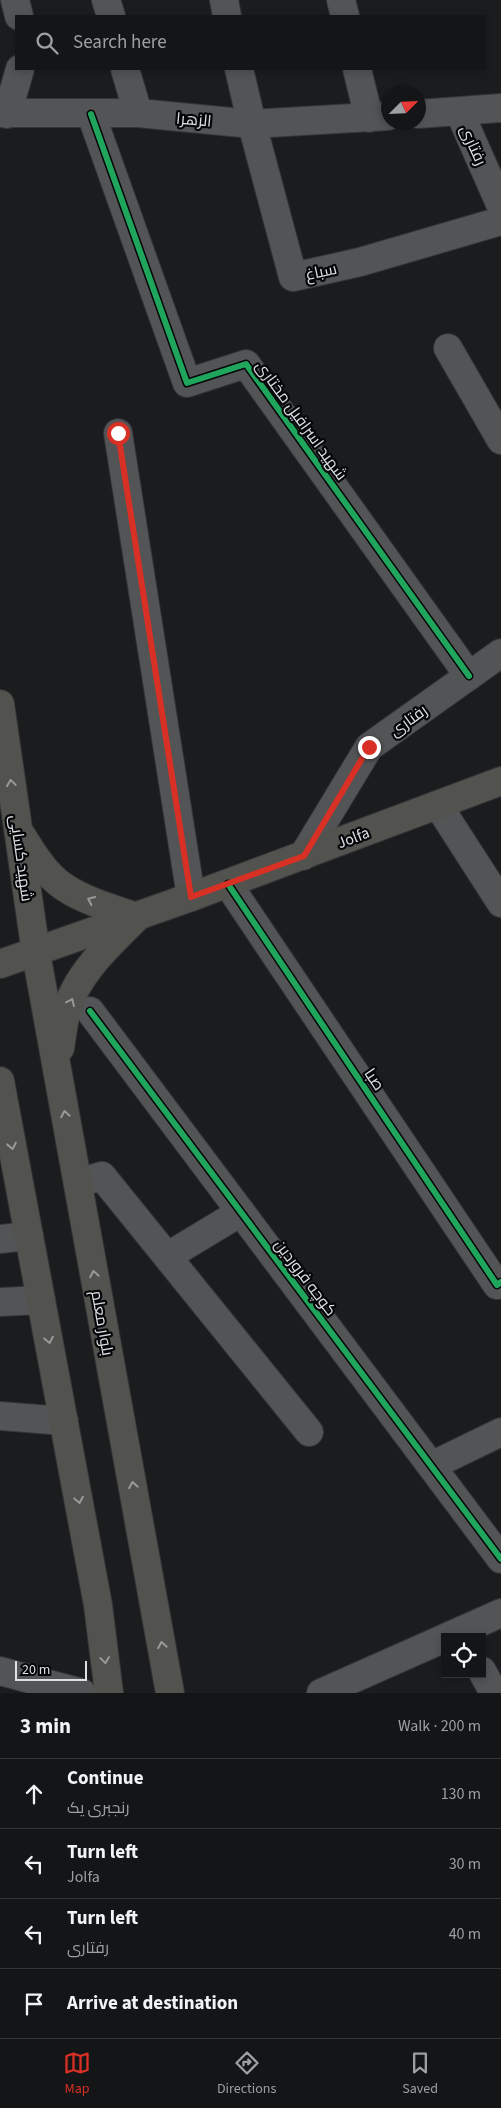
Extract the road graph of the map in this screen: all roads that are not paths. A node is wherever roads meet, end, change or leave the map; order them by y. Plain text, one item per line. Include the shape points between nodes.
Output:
1 (15, 0) edge
2 (106, 0) edge
3 (224, 0) edge
4 (341, 0) edge
5 (19, 15) edge
6 (111, 15) edge
7 (228, 15) edge
8 (345, 15) edge
9 (20, 70) edge
10 (125, 70) edge
11 (239, 70) edge
12 (357, 70) edge
13 (501, 108) edge
14 (459, 111) junction
15 (3, 113) edge
16 (426, 113) edge
17 (91, 114) junction
18 (138, 114) junction
19 (379, 117) edge
20 (252, 124) junction
21 (501, 206) edge
22 (501, 221) edge
23 (448, 348) dead end
24 (118, 433) dead end
25 (501, 440) edge
26 (501, 653) edge
27 (469, 676) junction
28 (0, 704) edge
29 (501, 781) edge
30 (438, 805) junction
31 (18, 830) junction
32 (304, 856) junction
33 (228, 884) junction
34 (191, 897) junction
35 (501, 903) edge
36 (137, 917) junction
37 (36, 953) junction
38 (0, 964) edge
39 (90, 1011) dead end
40 (56, 1066) junction
41 (0, 1081) edge
42 (78, 1182) junction
43 (240, 1212) junction
44 (29, 1236) junction
45 (0, 1240) edge
46 (168, 1256) junction
47 (501, 1282) edge
48 (41, 1300) junction
49 (0, 1302) edge
50 (0, 1416) edge
51 (64, 1421) junction
52 (309, 1432) dead end
53 (501, 1432) edge
54 (431, 1466) junction
55 (501, 1559) edge
56 (501, 1613) edge
57 (460, 1633) edge
58 (441, 1642) edge
59 (0, 1671) edge
60 (486, 1678) edge
61 (82, 1693) edge
62 (109, 1693) edge
63 (170, 1693) edge
64 (321, 1693) edge
65 (494, 1693) edge

1 - 5 street
2 - 6 street
3 - 7 street
4 - 8 street
9 - 15 street
10 - 18 street
11 - 20 street
12 - 19 street
13 - 14 street
14 - 16 street
14 - 21 street, رفتاری
15 - 17 street, الزهرا
17 - 18 street, الزهرا
17 - 27 street, شهید اسرافیل مختاری via 187,383 246,364
18 - 20 street, الزهرا
19 - 20 street, الزهرا
20 - 22 street, سباغ via 293,276 360,262
23 - 25 street
24 - 34 street
26 - 27 street, رفتاری
27 - 32 street, رفتاری via 369,747
31 -> 28 main road, شهید کسایی
29 - 30 main road, Jolfa
30 - 32 main road, Jolfa
30 - 35 street
36 -> 31 main road via 63,887 39,863
31 - 37 main road, شهید کسایی
32 - 33 main road, Jolfa
33 - 34 main road, Jolfa
33 - 47 street, صبا via 497,1285
34 - 36 main road, Jolfa
36 - 37 main road, Jolfa
40 -> 36 main road via 66,1012 81,980 106,948
37 - 38 main road, Jolfa
37 - 40 main road, بلوار معلم
39 - 43 street, کوچه فروردین
42 -> 40 main road, بلوار معلم
41 -> 44 main road
42 - 46 street via 102,1176
63 -> 42 main road, بلوار معلم
43 - 46 street
43 - 54 street, کوچه فروردین
44 - 45 street
44 - 48 main road
46 - 52 street
48 - 49 street
48 -> 51 main road
50 - 51 street
51 -> 62 main road via 98,1605
53 - 54 street
54 - 55 street, کوچه فروردین
56 - 57 street
58 - 64 street
59 - 61 street
60 - 65 street

